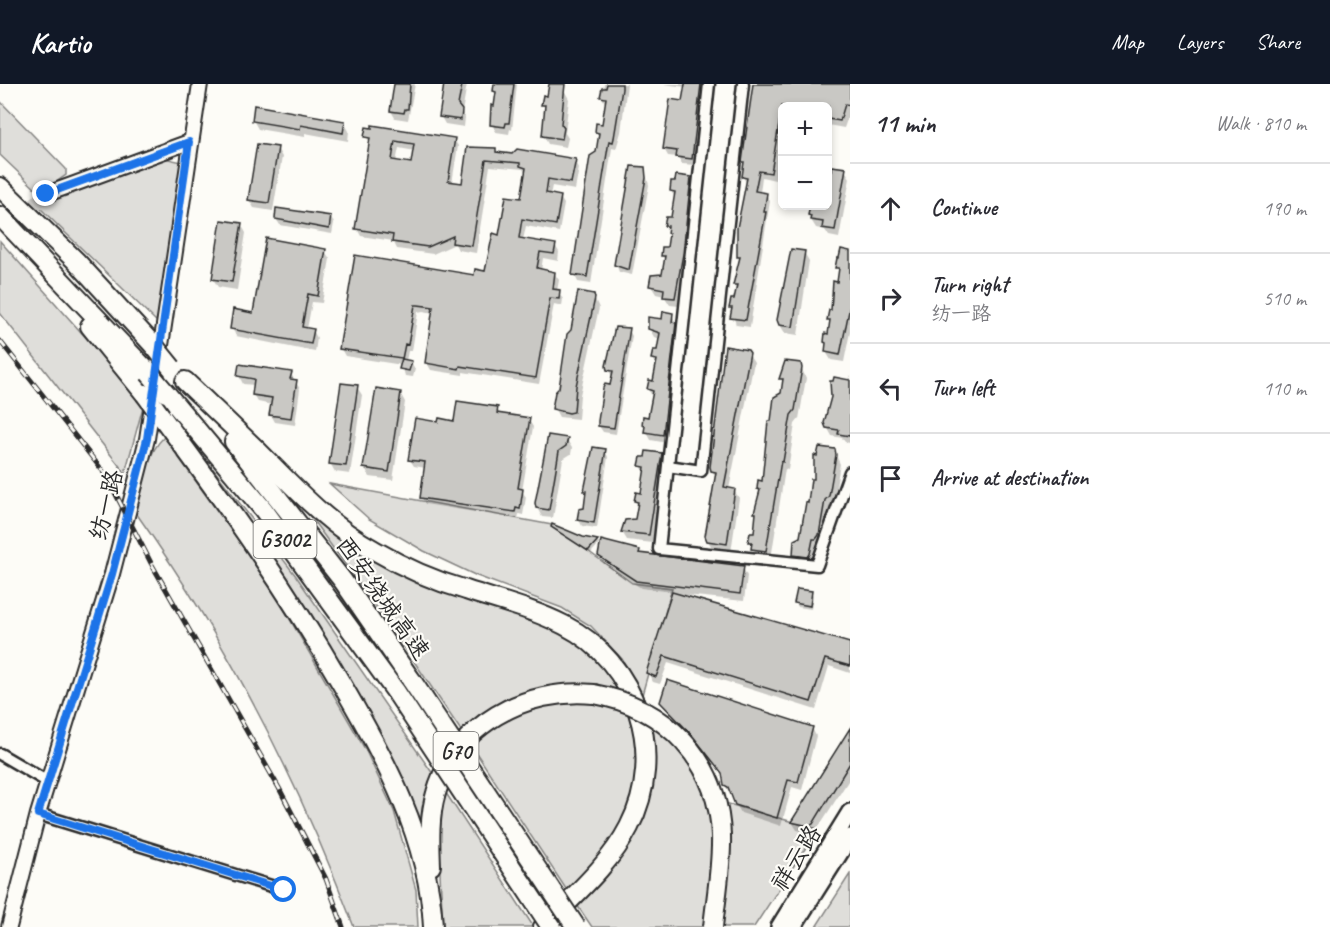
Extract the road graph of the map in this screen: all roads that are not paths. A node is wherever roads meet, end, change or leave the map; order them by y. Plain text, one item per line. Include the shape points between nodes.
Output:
1 (200, 84) edge
2 (709, 84) edge
3 (743, 84) edge
4 (189, 142) junction
5 (0, 188) edge
6 (46, 194) tunnel mouth
7 (5, 221) edge
8 (185, 381) junction
9 (668, 466) junction
10 (850, 472) edge
11 (0, 754) edge
12 (48, 782) junction
13 (850, 812) edge
14 (38, 814) junction
15 (850, 837) edge
16 (284, 890) dead end
17 (431, 901) junction
18 (9, 927) edge
19 (433, 927) edge
20 (543, 927) edge
21 (551, 927) edge
22 (576, 927) edge
23 (713, 927) edge
24 (779, 927) edge
25 (793, 927) edge

1 - 4 street, 纺一路
2 - 9 street
3 - 9 street via 701,471
4 - 6 street
4 - 12 street, 纺一路 via 147,439 112,574
5 - 8 highway, 西安绕城高速 / G3002, bridge via 76,262
7 - 17 highway, bridge via 145,394 262,555 355,706 403,802
7 - 21 highway, 西安绕城高速 / G3002, bridge via 149,373 263,509 396,692
8 - 20 highway via 297,491 349,535 426,576 571,628 594,644 625,680 639,711 645,744 639,804 612,853
8 - 22 highway, 西安绕城高速 / G3002, bridge via 336,572
9 - 10 street via 659,549 817,565
11 - 12 street
12 - 14 street, 纺一路
13 - 24 main road, 祥云路
14 - 16 street
14 - 18 street, 纺一路
15 - 25 main road, 祥云路
17 - 19 highway, G70
17 - 23 highway, G70, bridge via 433,805 453,755 479,727 515,705 558,694 594,694 631,704 662,721 691,749 707,775 717,802 721,835

